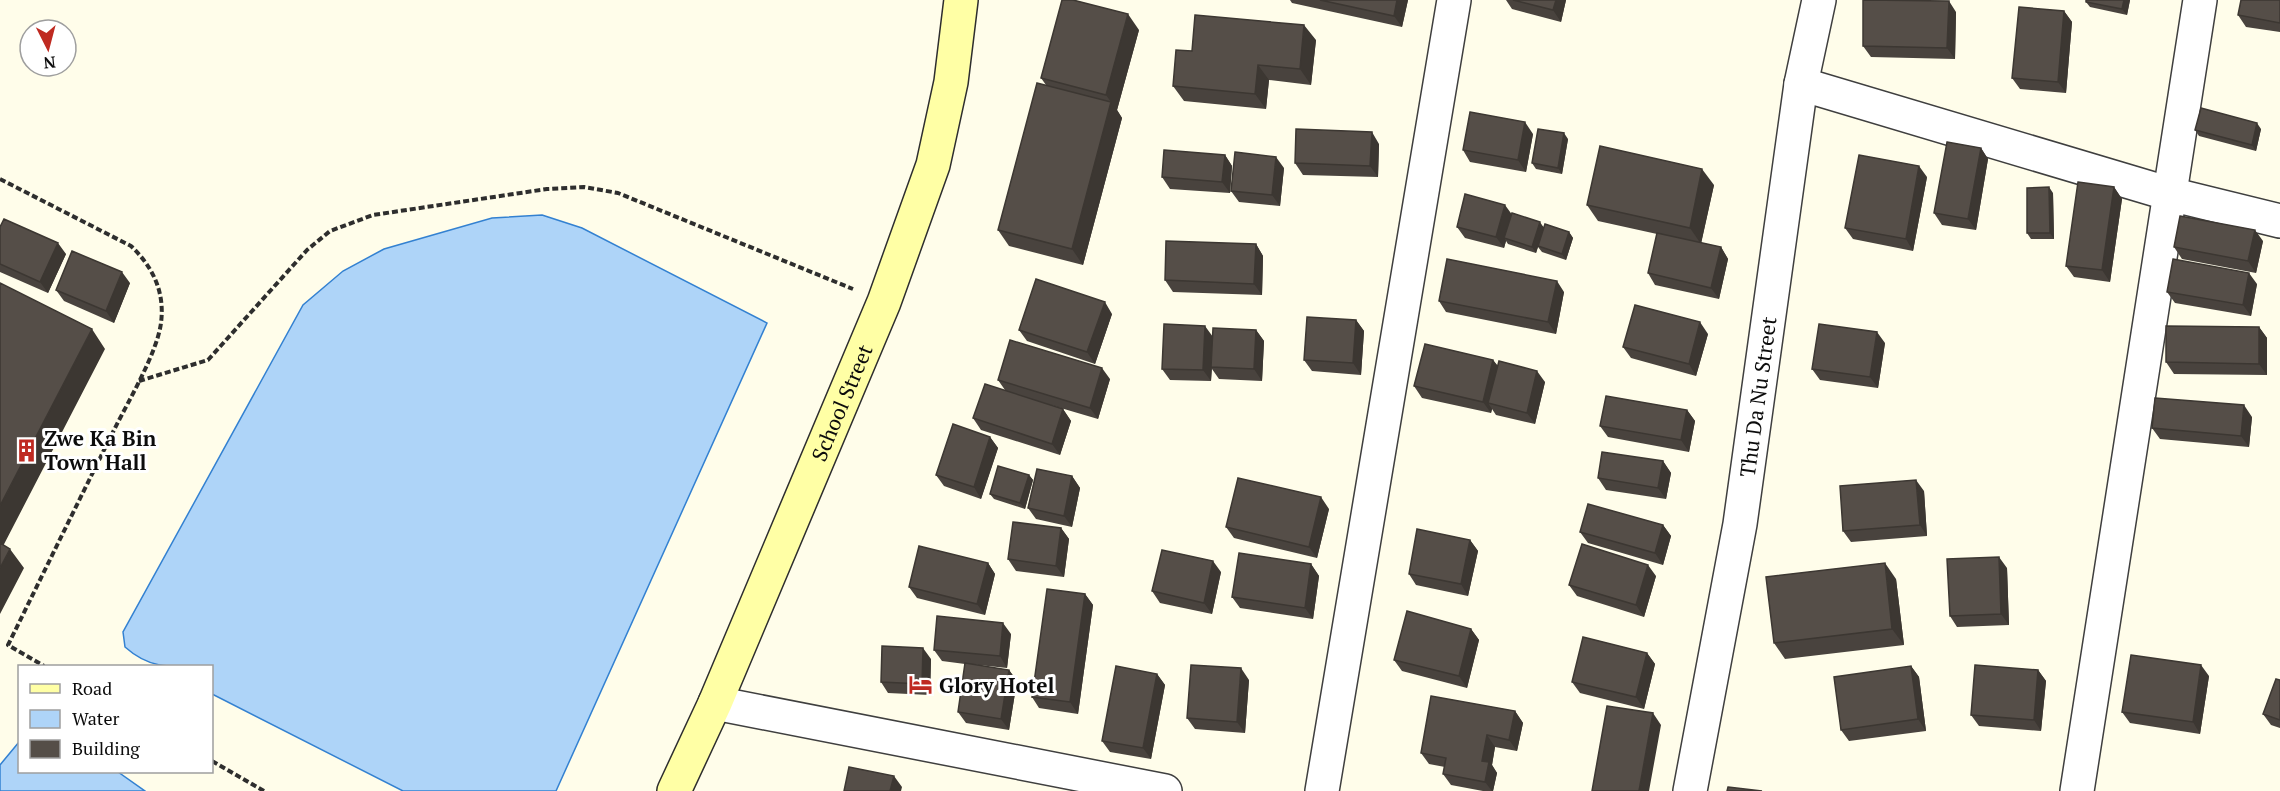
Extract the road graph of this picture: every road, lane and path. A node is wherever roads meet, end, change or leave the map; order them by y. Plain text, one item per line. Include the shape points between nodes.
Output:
1 (961, 0) edge
2 (1454, 0) edge
3 (1820, 0) edge
4 (2200, 0) edge
5 (1801, 84) junction
6 (0, 179) edge
7 (2170, 194) junction
8 (2280, 221) edge
9 (884, 302) junction
10 (139, 381) junction
11 (42, 665) edge
12 (715, 703) junction
13 (213, 762) edge
14 (264, 791) edge
15 (674, 791) edge
16 (1165, 791) edge
17 (1322, 791) edge
18 (1690, 791) edge
19 (2077, 791) edge

1 - 9 street, School Street via 951,82 933,165
2 - 17 street
3 - 5 street, Thu Da Nu Street
4 - 7 street
5 - 7 street
5 - 18 street, Thu Da Nu Street via 1740,524
6 - 10 path via 131,246 146,261 161,299 161,324
7 - 8 street
7 - 19 street
9 - 10 path via 618,193 584,187 547,189 373,215 330,231 307,250 208,360
9 - 12 street, School Street
10 - 11 path via 8,645
12 - 15 street, School Street
12 - 16 street
13 - 14 path

